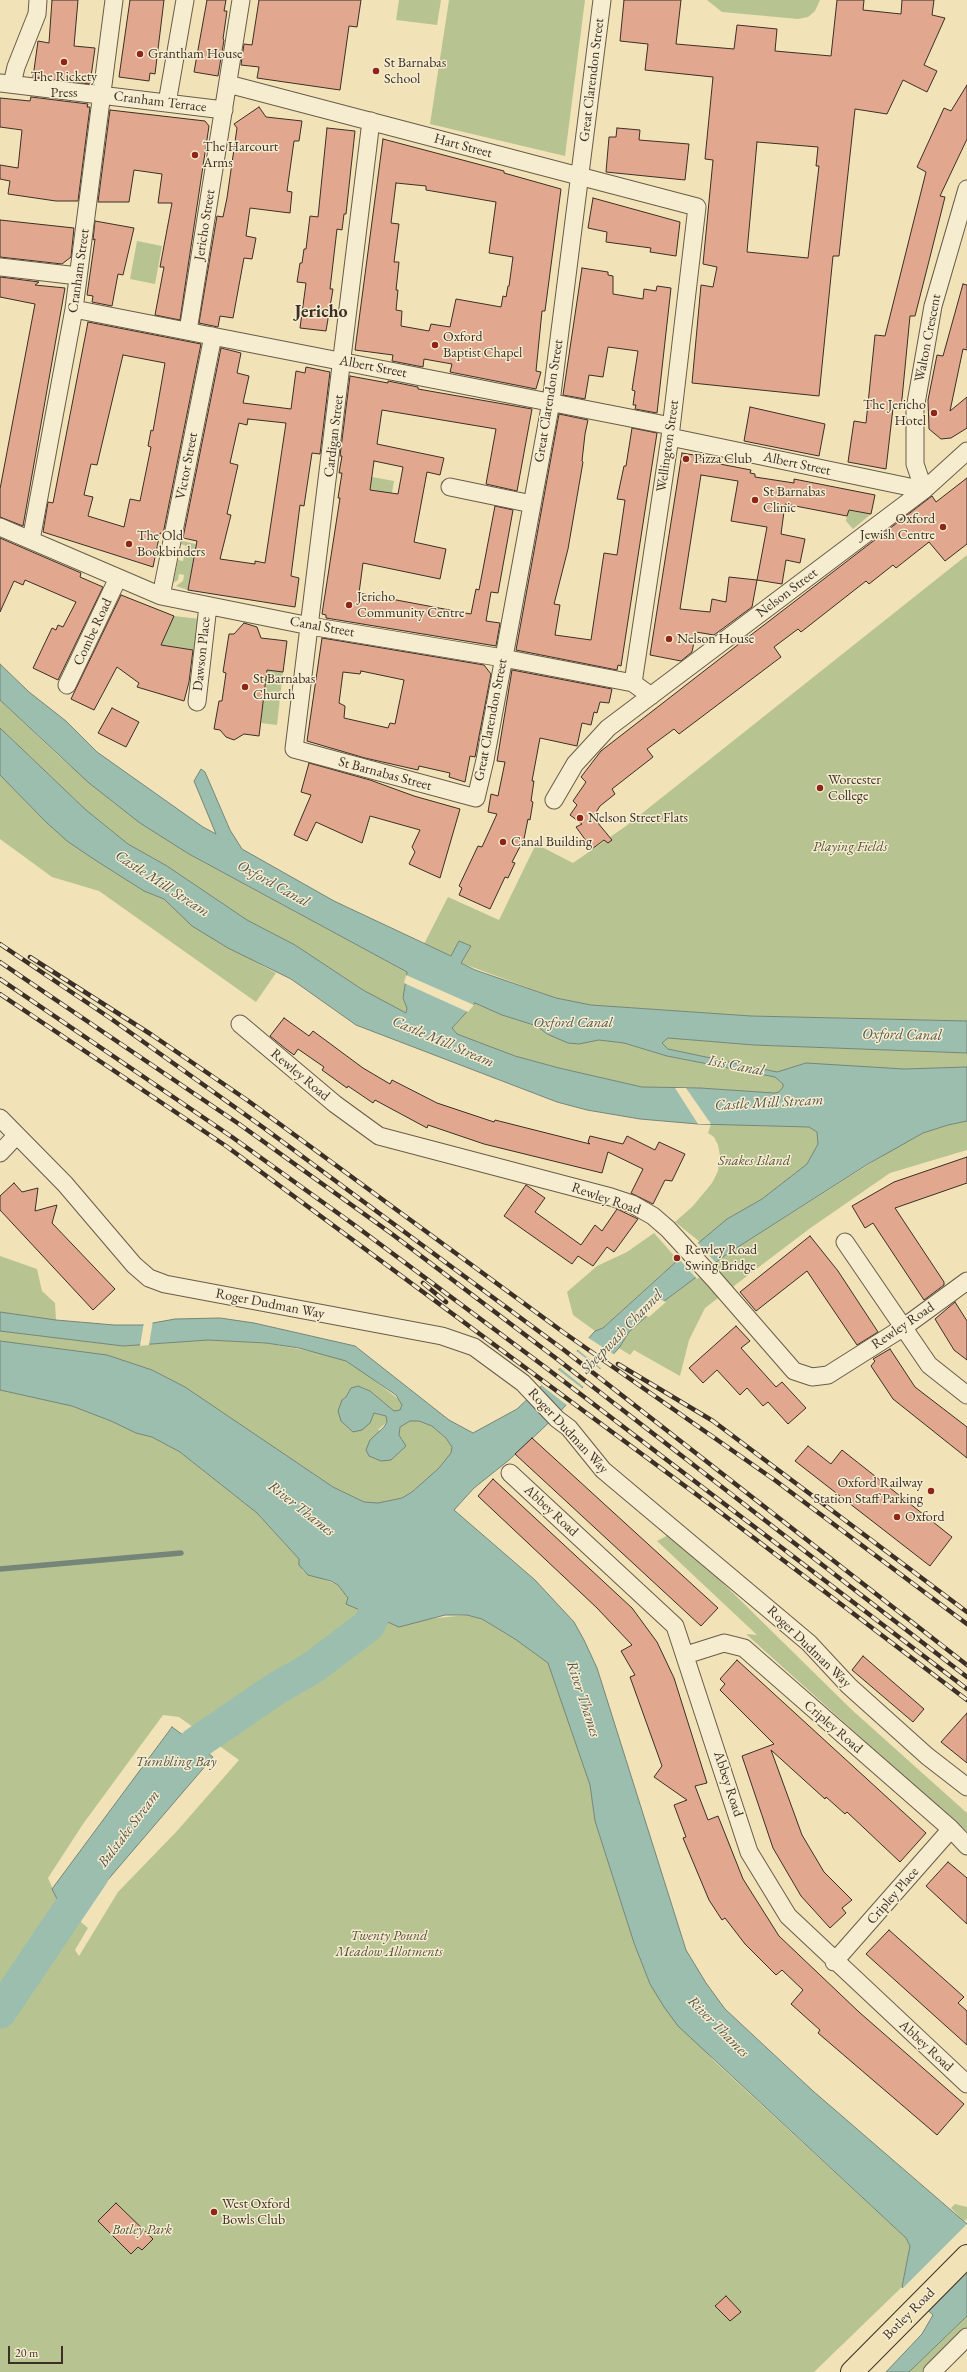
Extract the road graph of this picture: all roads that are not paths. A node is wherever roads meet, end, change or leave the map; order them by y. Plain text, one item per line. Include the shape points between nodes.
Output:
1 (38, 0) edge
2 (114, 0) edge
3 (185, 0) edge
4 (240, 0) edge
5 (602, 0) edge
6 (6, 84) edge
7 (228, 84) junction
8 (102, 95) junction
9 (168, 103) junction
10 (224, 110) junction
11 (371, 122) junction
12 (580, 176) junction
13 (967, 189) edge
14 (697, 207) joint
15 (0, 268) edge
16 (78, 276) junction
17 (74, 309) junction
18 (188, 331) junction
19 (213, 336) junction
20 (343, 361) junction
21 (551, 402) junction
22 (671, 432) junction
23 (967, 451) edge
24 (450, 487) dead end
25 (924, 490) junction
26 (532, 504) junction
27 (0, 527) edge
28 (31, 540) junction
29 (118, 578) junction
30 (161, 596) junction
31 (208, 606) junction
32 (310, 626) junction
33 (503, 658) junction
34 (633, 683) junction
35 (67, 685) dead end
36 (651, 696) junction
37 (197, 702) dead end
38 (294, 749) joint
39 (476, 798) joint
40 (554, 800) dead end
41 (240, 1024) dead end
42 (0, 1118) edge
43 (16, 1136) junction
44 (0, 1153) edge
45 (845, 1242) dead end
46 (967, 1281) edge
47 (904, 1327) junction
48 (967, 1394) edge
49 (510, 1472) dead end
50 (686, 1655) junction
51 (967, 1787) edge
52 (951, 1829) junction
53 (967, 1846) edge
54 (834, 1962) junction
55 (967, 2084) edge
56 (967, 2256) edge
57 (967, 2337) edge
58 (852, 2372) edge
59 (932, 2372) edge

1 - 6 street via 37,14 16,67
2 - 8 street, Cranham Street
3 - 9 street
4 - 7 street, Jericho Street
5 - 12 street, Great Clarendon Street
6 - 8 street, Cranham Terrace
7 - 10 street, Jericho Street
7 - 11 street, Hart Street
8 - 9 street, Cranham Terrace
8 - 16 street, Cranham Street
9 - 10 street, Cranham Terrace
10 - 18 street, Jericho Street
11 - 12 street, Hart Street
11 - 20 street, Cardigan Street
12 - 14 street, Hart Street
12 - 21 street, Great Clarendon Street
13 - 25 street, Walton Crescent via 932,306 915,409 915,464
14 - 22 street, Wellington Street
15 - 16 street
16 - 17 street, Cranham Street
17 - 18 street, Albert Street
17 - 28 street, Cranham Street
18 - 19 street, Albert Street
19 - 20 street, Albert Street
19 - 30 street, Victor Street
20 - 21 street, Albert Street
20 - 32 street, Cardigan Street
21 - 22 street, Albert Street
21 - 26 street, Great Clarendon Street
22 - 25 street, Albert Street
22 - 34 street, Wellington Street
23 - 25 street, Nelson Street
24 - 26 street
25 - 36 street, Nelson Street
26 - 33 street, Great Clarendon Street
27 - 28 street, Canal Street
28 - 29 street, Canal Street
29 - 30 street, Canal Street
29 - 35 street, Combe Road
30 - 31 street, Canal Street
31 - 32 street, Canal Street
31 - 37 street, Dawson Place
32 - 33 street, Canal Street
32 - 38 street, Cardigan Street
33 - 34 street, Canal Street
33 - 39 street, Great Clarendon Street
34 - 36 street, Canal Street
36 - 40 street, Nelson Street via 608,728 575,764
38 - 39 street, St Barnabas Street
41 - 47 street, Rewley Road via 335,1104 379,1136 632,1204 652,1216 716,1281 794,1371 812,1377 828,1374
42 - 43 street, Roger Dudman Way
43 - 44 street
43 - 51 street, Roger Dudman Way via 65,1184 134,1265 149,1278 166,1284 442,1336 474,1347 523,1383 569,1428 603,1470 809,1643 849,1686 927,1756
45 - 47 street
46 - 47 street, Rewley Road
47 - 48 street via 929,1365
49 - 50 street, Abbey Road via 675,1626
50 - 52 street, Cripley Road via 724,1643 744,1648
50 - 54 street, Abbey Road via 749,1852 788,1916
52 - 53 street, Cripley Road
52 - 54 street, Cripley Place
54 - 55 street, Abbey Road
56 - 58 main road, Botley Road
57 - 59 street

